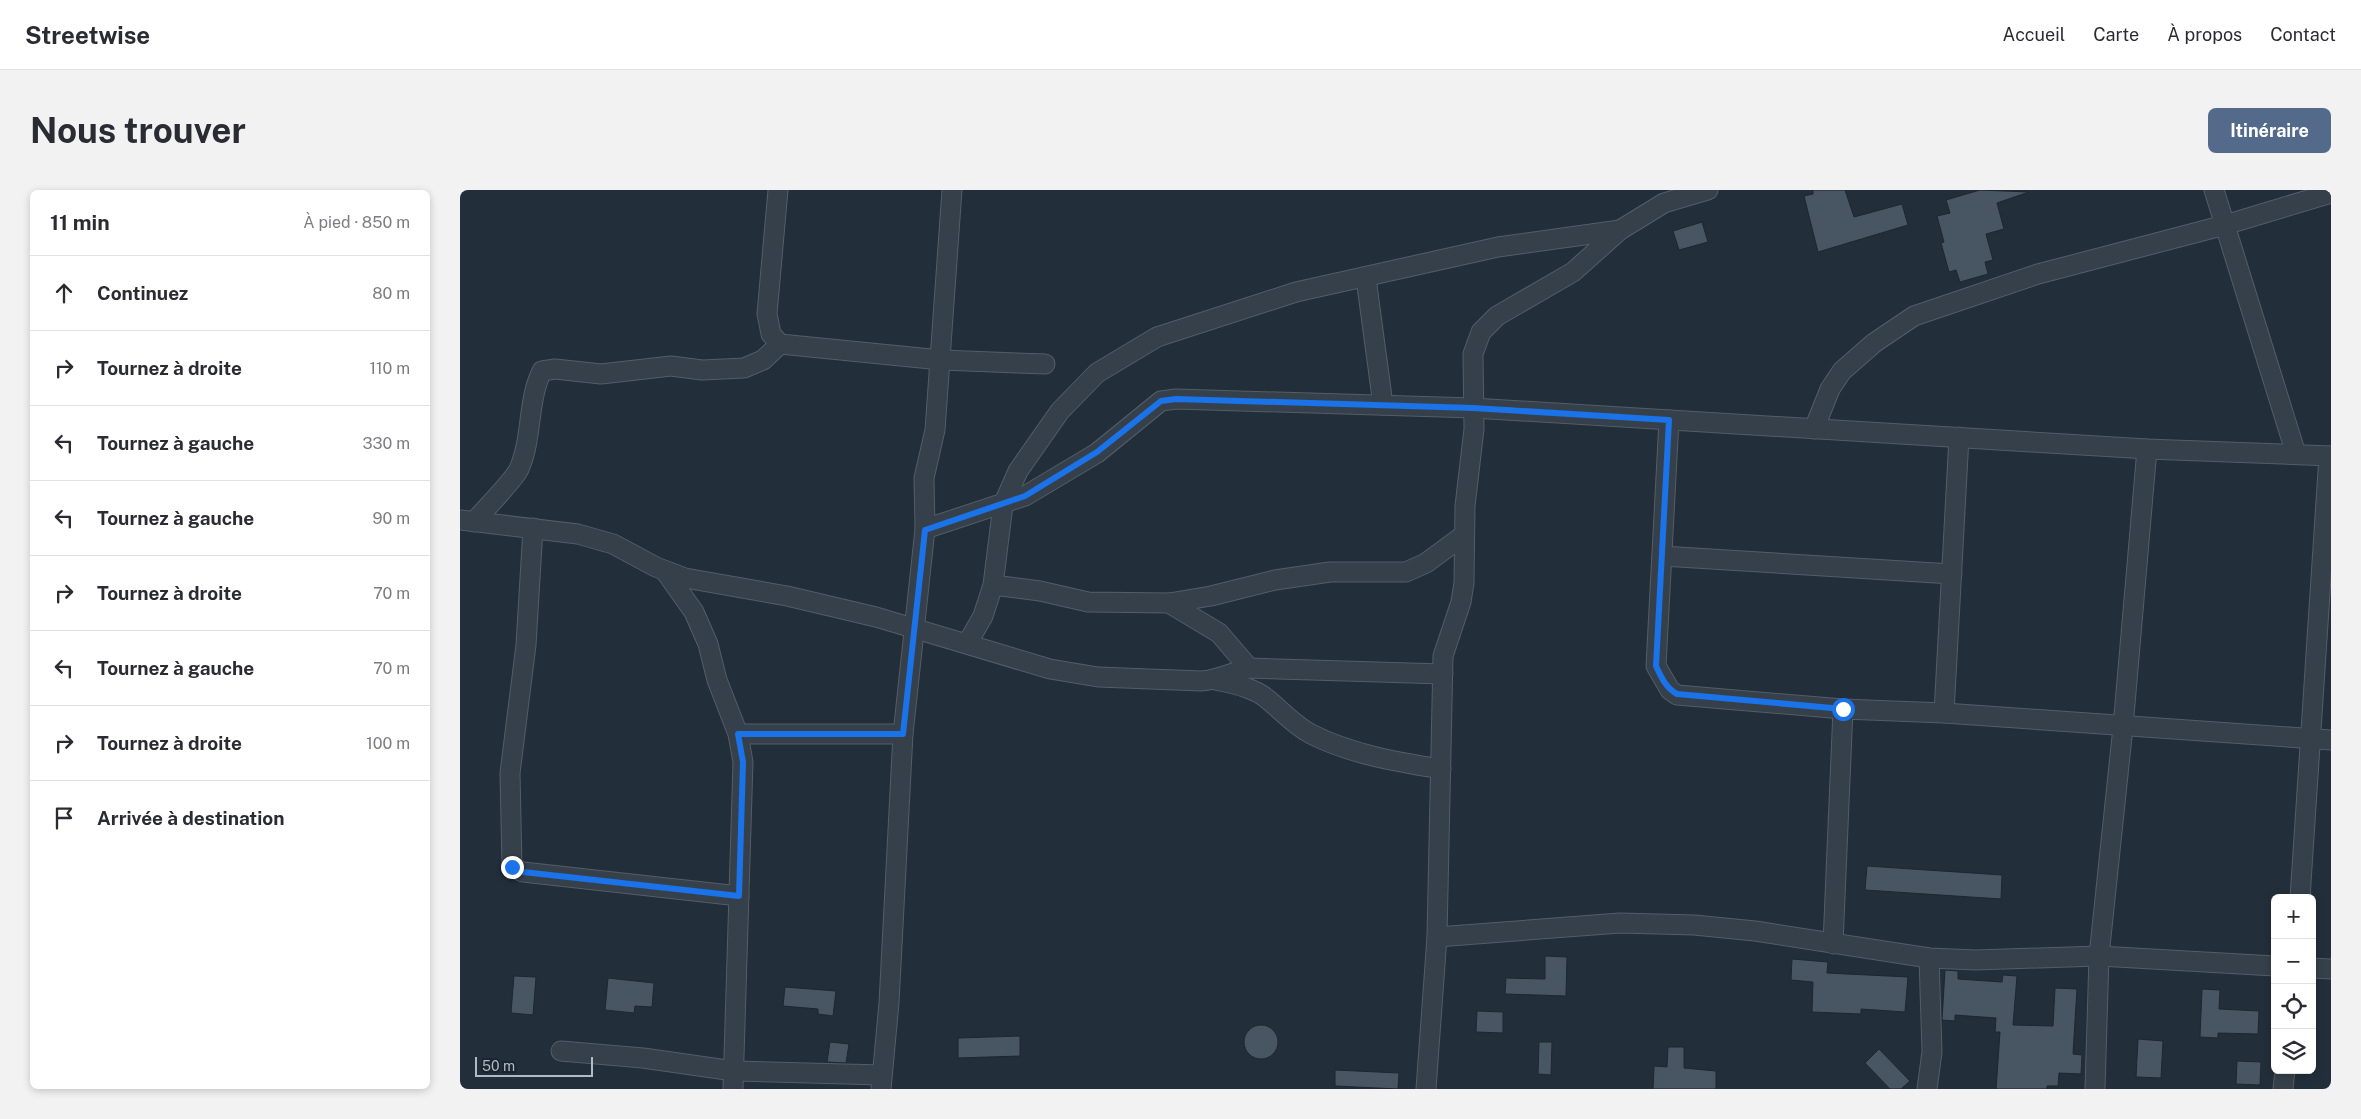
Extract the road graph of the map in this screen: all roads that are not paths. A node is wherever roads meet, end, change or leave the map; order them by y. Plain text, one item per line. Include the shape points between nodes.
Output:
1 (778, 190) edge
2 (952, 190) edge
3 (1708, 190) edge
4 (2214, 190) edge
5 (2331, 193) edge
6 (2225, 225) junction
7 (1620, 230) junction
8 (1366, 278) junction
9 (780, 344) junction
10 (941, 360) junction
11 (1045, 364) dead end
12 (1383, 405) junction
13 (1473, 408) junction
14 (1669, 420) junction
15 (1814, 429) junction
16 (1960, 437) junction
17 (2147, 449) junction
18 (2296, 454) junction
19 (2330, 456) edge
20 (1003, 505) junction
21 (467, 521) edge
22 (533, 528) junction
23 (925, 530) junction
24 (1464, 535) junction
25 (1662, 556) junction
26 (665, 571) junction
27 (1952, 574) junction
28 (993, 585) junction
29 (1169, 603) junction
30 (913, 629) junction
31 (968, 644) junction
32 (1249, 668) junction
33 (1443, 674) junction
34 (1216, 680) junction
35 (1843, 709) junction
36 (1944, 713) junction
37 (2123, 727) junction
38 (738, 734) junction
39 (903, 734) junction
40 (2312, 739) junction
41 (2331, 740) edge
42 (1440, 769) junction
43 (2300, 894) edge
44 (739, 896) junction
45 (1437, 937) junction
46 (1833, 944) junction
47 (2100, 956) junction
48 (1930, 958) junction
49 (2271, 966) edge
50 (2316, 968) edge
51 (2331, 969) edge
52 (561, 1051) dead end
53 (2285, 1074) edge
54 (734, 1080) edge
55 (881, 1082) edge
56 (1426, 1089) edge
57 (1927, 1089) edge
58 (2095, 1089) edge
59 (2283, 1089) edge

1 - 9 street via 767,314 771,334
2 - 10 street
3 - 7 street via 1664,203
4 - 6 street
5 - 6 street
6 - 15 street via 2038,274 1914,316 1874,343 1842,371 1830,389
6 - 18 street
7 - 8 street via 1498,247
7 - 13 street via 1573,272 1497,316 1481,332 1473,354
8 - 12 street
8 - 20 street via 1296,292 1156,337 1096,373 1060,411 1018,470
9 - 10 street
9 - 21 street via 763,360 744,368 702,370 671,366 601,374 556,368 542,371 535,385 528,440 518,470
10 - 11 street
10 - 23 street via 935,430 924,478
12 - 13 street
12 - 20 street via 1161,401 1097,452 1025,496
13 - 14 street
13 - 24 street
14 - 15 street
14 - 25 street
15 - 16 street
16 - 17 street
16 - 27 street
17 - 18 street
17 - 37 street
18 - 19 street
19 - 40 street
20 - 23 street
20 - 28 street
21 - 22 street
22 - 26 street via 578,534 613,544
22 - 44 street via 526,645 510,773 512,867 523,872
23 - 30 street
24 - 29 street via 1426,563 1406,572 1330,572 1275,580
24 - 33 street via 1464,583 1443,656
25 - 27 street
25 - 35 street via 1656,666 1670,690 1677,694
26 - 30 street via 685,578 787,596
26 - 38 street via 698,620
27 - 36 street
28 - 29 street via 1088,602
28 - 31 street via 983,616
29 - 32 street via 1219,633
30 - 31 street
30 - 39 street
31 - 34 street via 1050,669 1098,677
32 - 33 street
32 - 34 street
33 - 42 street
34 - 42 street via 1243,686 1265,697 1310,733 1332,743
35 - 36 street
35 - 46 street
36 - 37 street
37 - 40 street
37 - 47 street
38 - 39 street
38 - 44 street via 743,762
39 - 55 street via 890,1003
40 - 41 street
40 - 43 street
42 - 45 street
44 - 54 street
45 - 46 street via 1620,923 1755,931
45 - 56 street
46 - 48 street
47 - 48 street via 1976,960
47 - 49 street
47 - 58 street
48 - 57 street via 1932,1052
50 - 51 street
52 - 54 street via 642,1058
53 - 59 street
54 - 55 street

